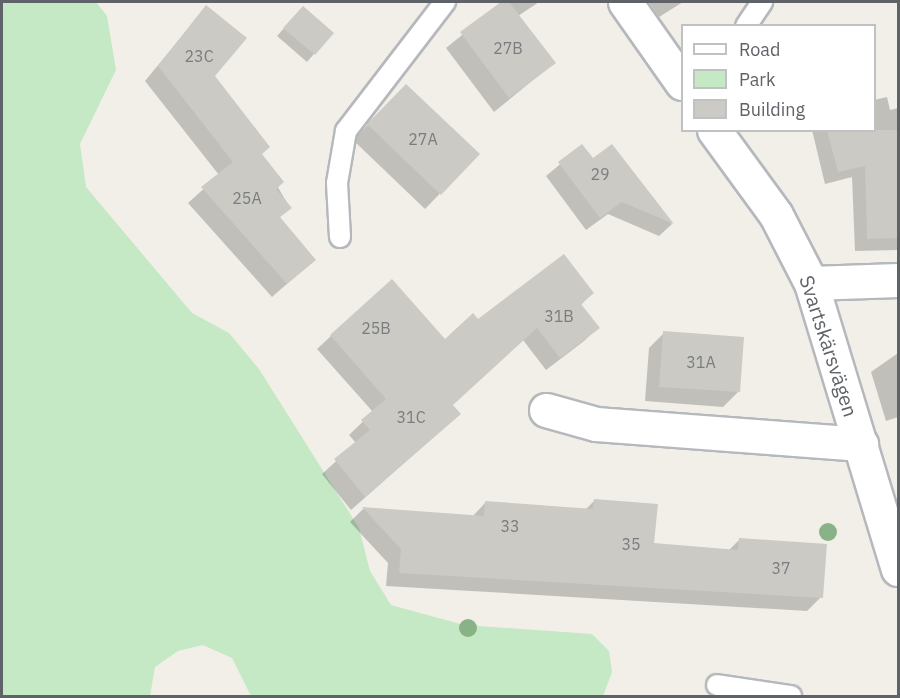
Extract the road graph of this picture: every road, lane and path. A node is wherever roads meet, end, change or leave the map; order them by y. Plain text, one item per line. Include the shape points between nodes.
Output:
1 (445, 2) edge
2 (626, 2) edge
3 (762, 2) edge
4 (747, 24) edge
5 (681, 82) edge
6 (715, 132) edge
7 (340, 237) dead end
8 (898, 280) edge
9 (811, 283) junction
10 (546, 410) dead end
11 (861, 444) junction
12 (898, 569) edge
13 (717, 685) dead end
14 (791, 696) edge

1 - 7 lane via 346,131 337,183
2 - 5 street
3 - 4 lane
6 - 9 street, Svartskärsvägen via 777,215
8 - 9 street
9 - 11 street, Svartskärsvägen
10 - 11 street, Svartskärsvägen via 596,424
11 - 12 street, Svartskärsvägen
13 - 14 lane

